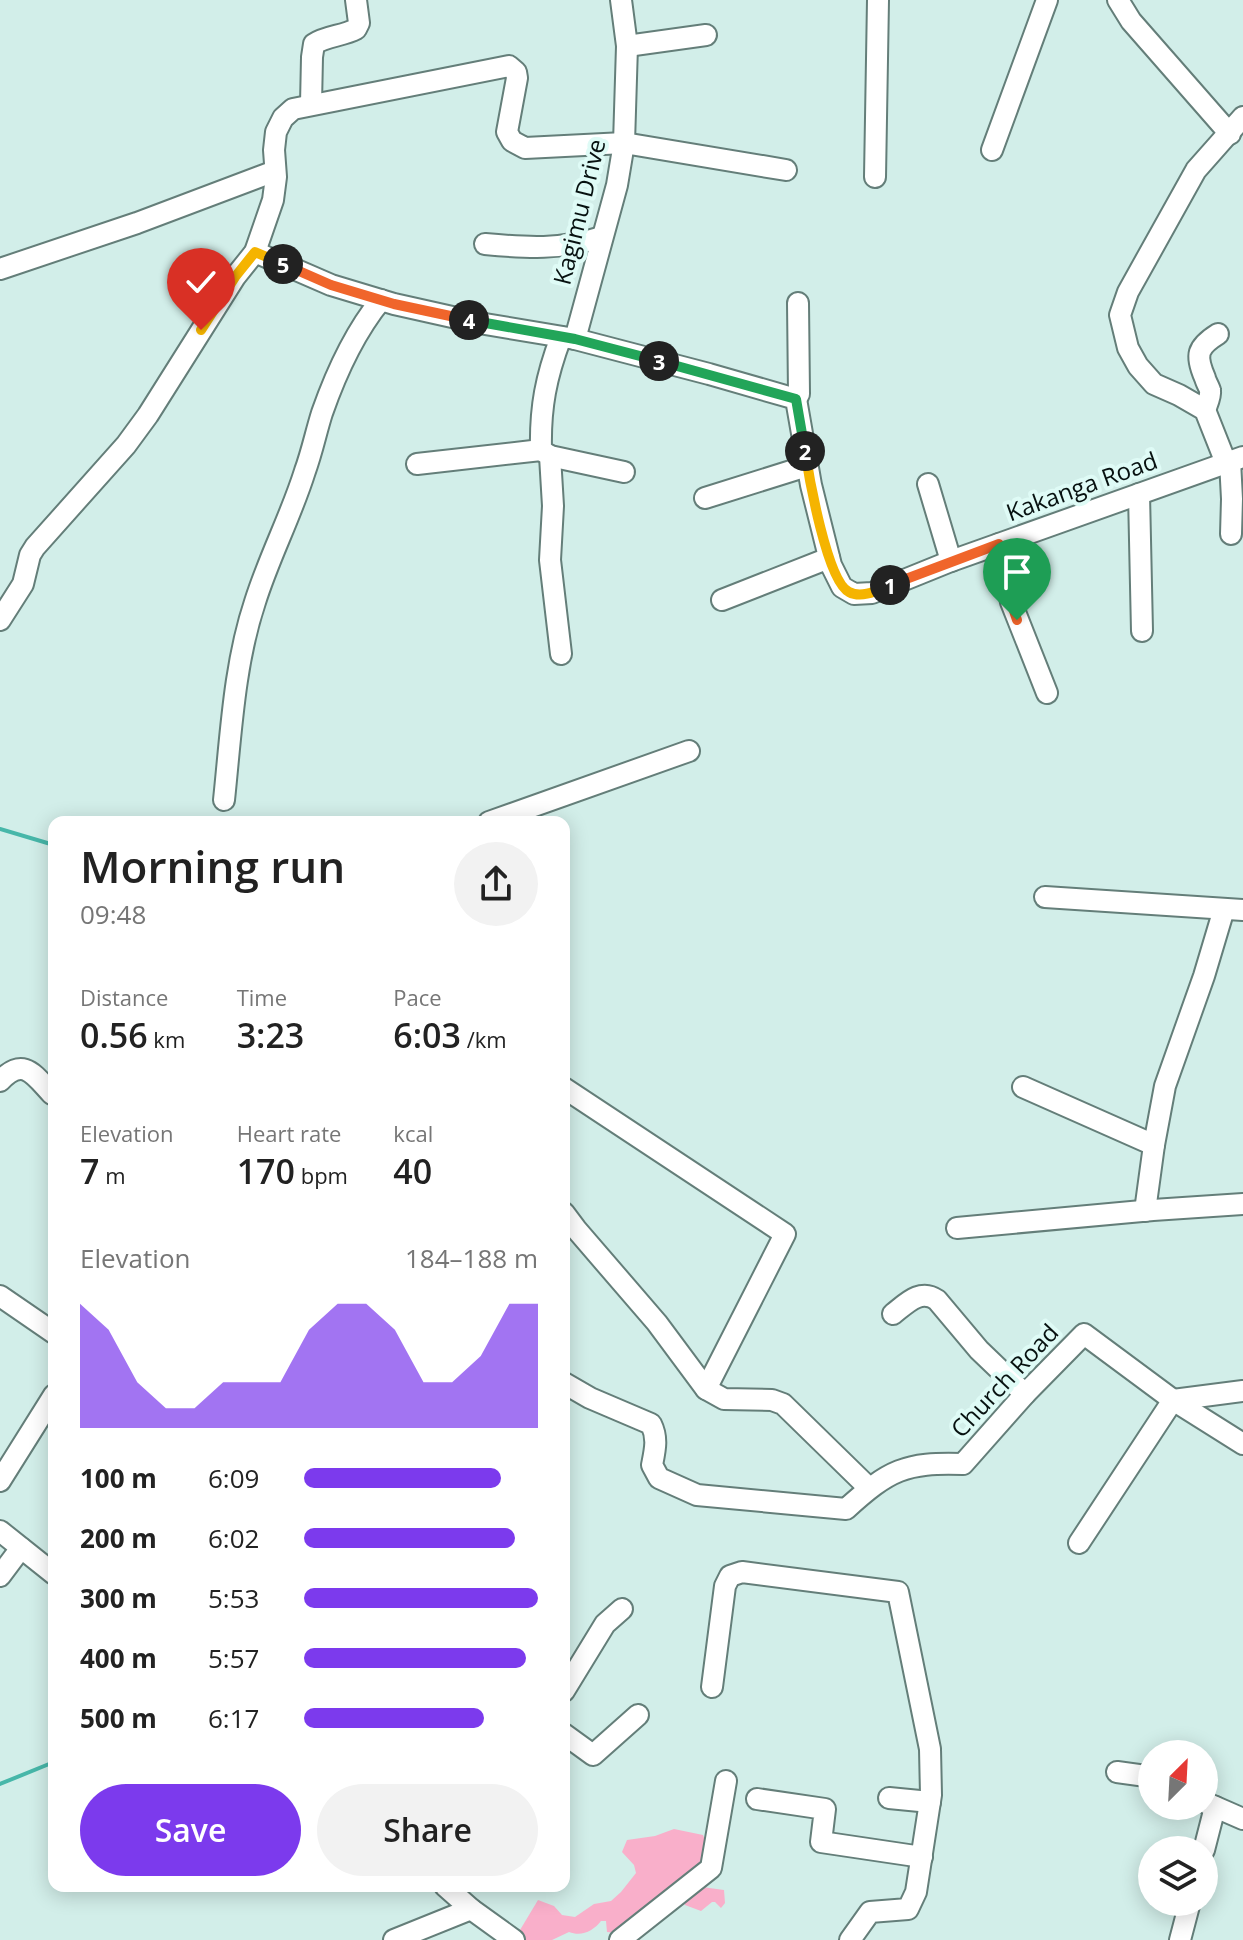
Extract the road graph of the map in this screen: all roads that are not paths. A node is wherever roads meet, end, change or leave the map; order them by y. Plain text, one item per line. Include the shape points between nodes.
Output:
1 (356, 0) edge
2 (621, 0) edge
3 (878, 0) edge
4 (1047, 0) edge
5 (1118, 0) edge
6 (706, 35) dead end
7 (627, 46) junction
8 (311, 104) junction
9 (1243, 117) edge
10 (1230, 134) junction
11 (624, 143) junction
12 (992, 150) dead end
13 (786, 170) dead end
14 (275, 171) junction
15 (875, 177) dead end
16 (602, 237) junction
17 (485, 244) dead end
18 (255, 252) junction
19 (0, 269) edge
20 (381, 300) junction
21 (798, 303) dead end
22 (1218, 334) dead end
23 (568, 338) junction
24 (796, 399) junction
25 (1205, 410) junction
26 (545, 453) junction
27 (1233, 460) edge
28 (417, 464) dead end
29 (807, 466) junction
30 (624, 472) dead end
31 (928, 484) dead end
32 (1139, 494) junction
33 (705, 498) dead end
34 (1231, 534) dead end
35 (999, 544) junction
36 (829, 558) junction
37 (951, 561) junction
38 (722, 600) dead end
39 (0, 620) edge
40 (1142, 631) dead end
41 (561, 654) dead end
42 (1047, 693) dead end
43 (689, 751) dead end
44 (224, 800) dead end
45 (506, 816) edge
46 (1045, 897) dead end
47 (1234, 910) edge
48 (0, 1081) edge
49 (1023, 1087) dead end
50 (48, 1090) edge
51 (570, 1092) edge
52 (1154, 1145) junction
53 (1243, 1204) edge
54 (1145, 1211) junction
55 (570, 1221) edge
56 (957, 1228) dead end
57 (0, 1296) edge
58 (893, 1314) dead end
59 (48, 1329) edge
60 (570, 1386) edge
61 (706, 1389) junction
62 (1243, 1391) edge
63 (1025, 1394) junction
64 (1173, 1400) junction
65 (48, 1405) edge
66 (1243, 1444) edge
67 (0, 1481) edge
68 (869, 1488) junction
69 (0, 1531) edge
70 (1079, 1543) dead end
71 (21, 1548) junction
72 (48, 1569) edge
73 (0, 1576) edge
74 (622, 1609) dead end
75 (570, 1681) edge
76 (712, 1687) dead end
77 (638, 1715) dead end
78 (570, 1738) edge
79 (1117, 1772) dead end
80 (1138, 1776) edge
81 (726, 1781) dead end
82 (889, 1798) dead end
83 (757, 1799) dead end
84 (930, 1802) junction
85 (1218, 1808) edge
86 (1243, 1819) edge
87 (922, 1857) junction
88 (452, 1892) edge
89 (471, 1909) junction
90 (1186, 1916) edge
91 (394, 1940) edge
92 (514, 1940) edge
93 (620, 1940) edge
94 (850, 1940) edge
95 (1180, 1940) edge

1 - 8 street via 356,29 314,44
2 - 7 street, Kagimu Drive
3 - 15 street
4 - 12 street
5 - 10 street
6 - 7 street
7 - 11 street, Kagimu Drive
8 - 11 street via 506,65 517,78 507,132 512,141 525,148
8 - 14 street via 293,109 278,126
9 - 10 street
10 - 25 street via 1196,170 1120,315 1128,348 1154,384
11 - 13 street
11 - 16 street, Kagimu Drive
14 - 18 street via 273,200
14 - 19 street
16 - 17 street via 555,247
16 - 23 street, Kagimu Drive
18 - 20 street
18 - 39 street via 126,445 35,547 23,584
20 - 23 street
20 - 44 street via 340,369 254,603 238,678
21 - 24 street, Kakanga Road
22 - 25 street via 1200,350 1210,389
23 - 24 street
23 - 26 street, Kagimu Drive via 545,385
24 - 29 street, Kakanga Road
25 - 27 street
26 - 28 street
26 - 30 street
26 - 41 street, Kagimu Drive
27 - 32 street, Kakanga Road
27 - 34 street
29 - 33 street
29 - 36 street, Kakanga Road
31 - 37 street
32 - 35 street, Kakanga Road
32 - 40 street
35 - 37 street, Kakanga Road
35 - 42 street via 1011,602
36 - 37 street, Kakanga Road via 842,587 861,595
36 - 38 street
43 - 45 street
46 - 47 street
47 - 52 street via 1165,1086
48 - 50 street via 12,1071 28,1069
49 - 52 street
51 - 61 street via 785,1234
52 - 54 street
53 - 54 street
54 - 56 street
55 - 61 street
57 - 59 street
58 - 63 street via 918,1296 932,1296
60 - 68 street, Church Road via 651,1424 656,1442 652,1465 659,1478 697,1495 846,1509
61 - 68 street via 724,1399 783,1404
62 - 64 street
63 - 64 street, Church Road via 1084,1334
63 - 68 street, Church Road via 963,1464 905,1468
64 - 66 street, Church Road
64 - 70 street
65 - 67 street
69 - 71 street
71 - 72 street
71 - 73 street
74 - 75 street via 605,1624
76 - 84 street via 730,1576 742,1572 898,1592 930,1749
77 - 78 street via 593,1755
79 - 80 street
81 - 93 street via 711,1868
82 - 84 street
83 - 87 street via 825,1809 821,1842
84 - 87 street
85 - 86 street
87 - 94 street via 908,1909 870,1912
88 - 89 street
89 - 91 street
89 - 92 street
90 - 95 street

